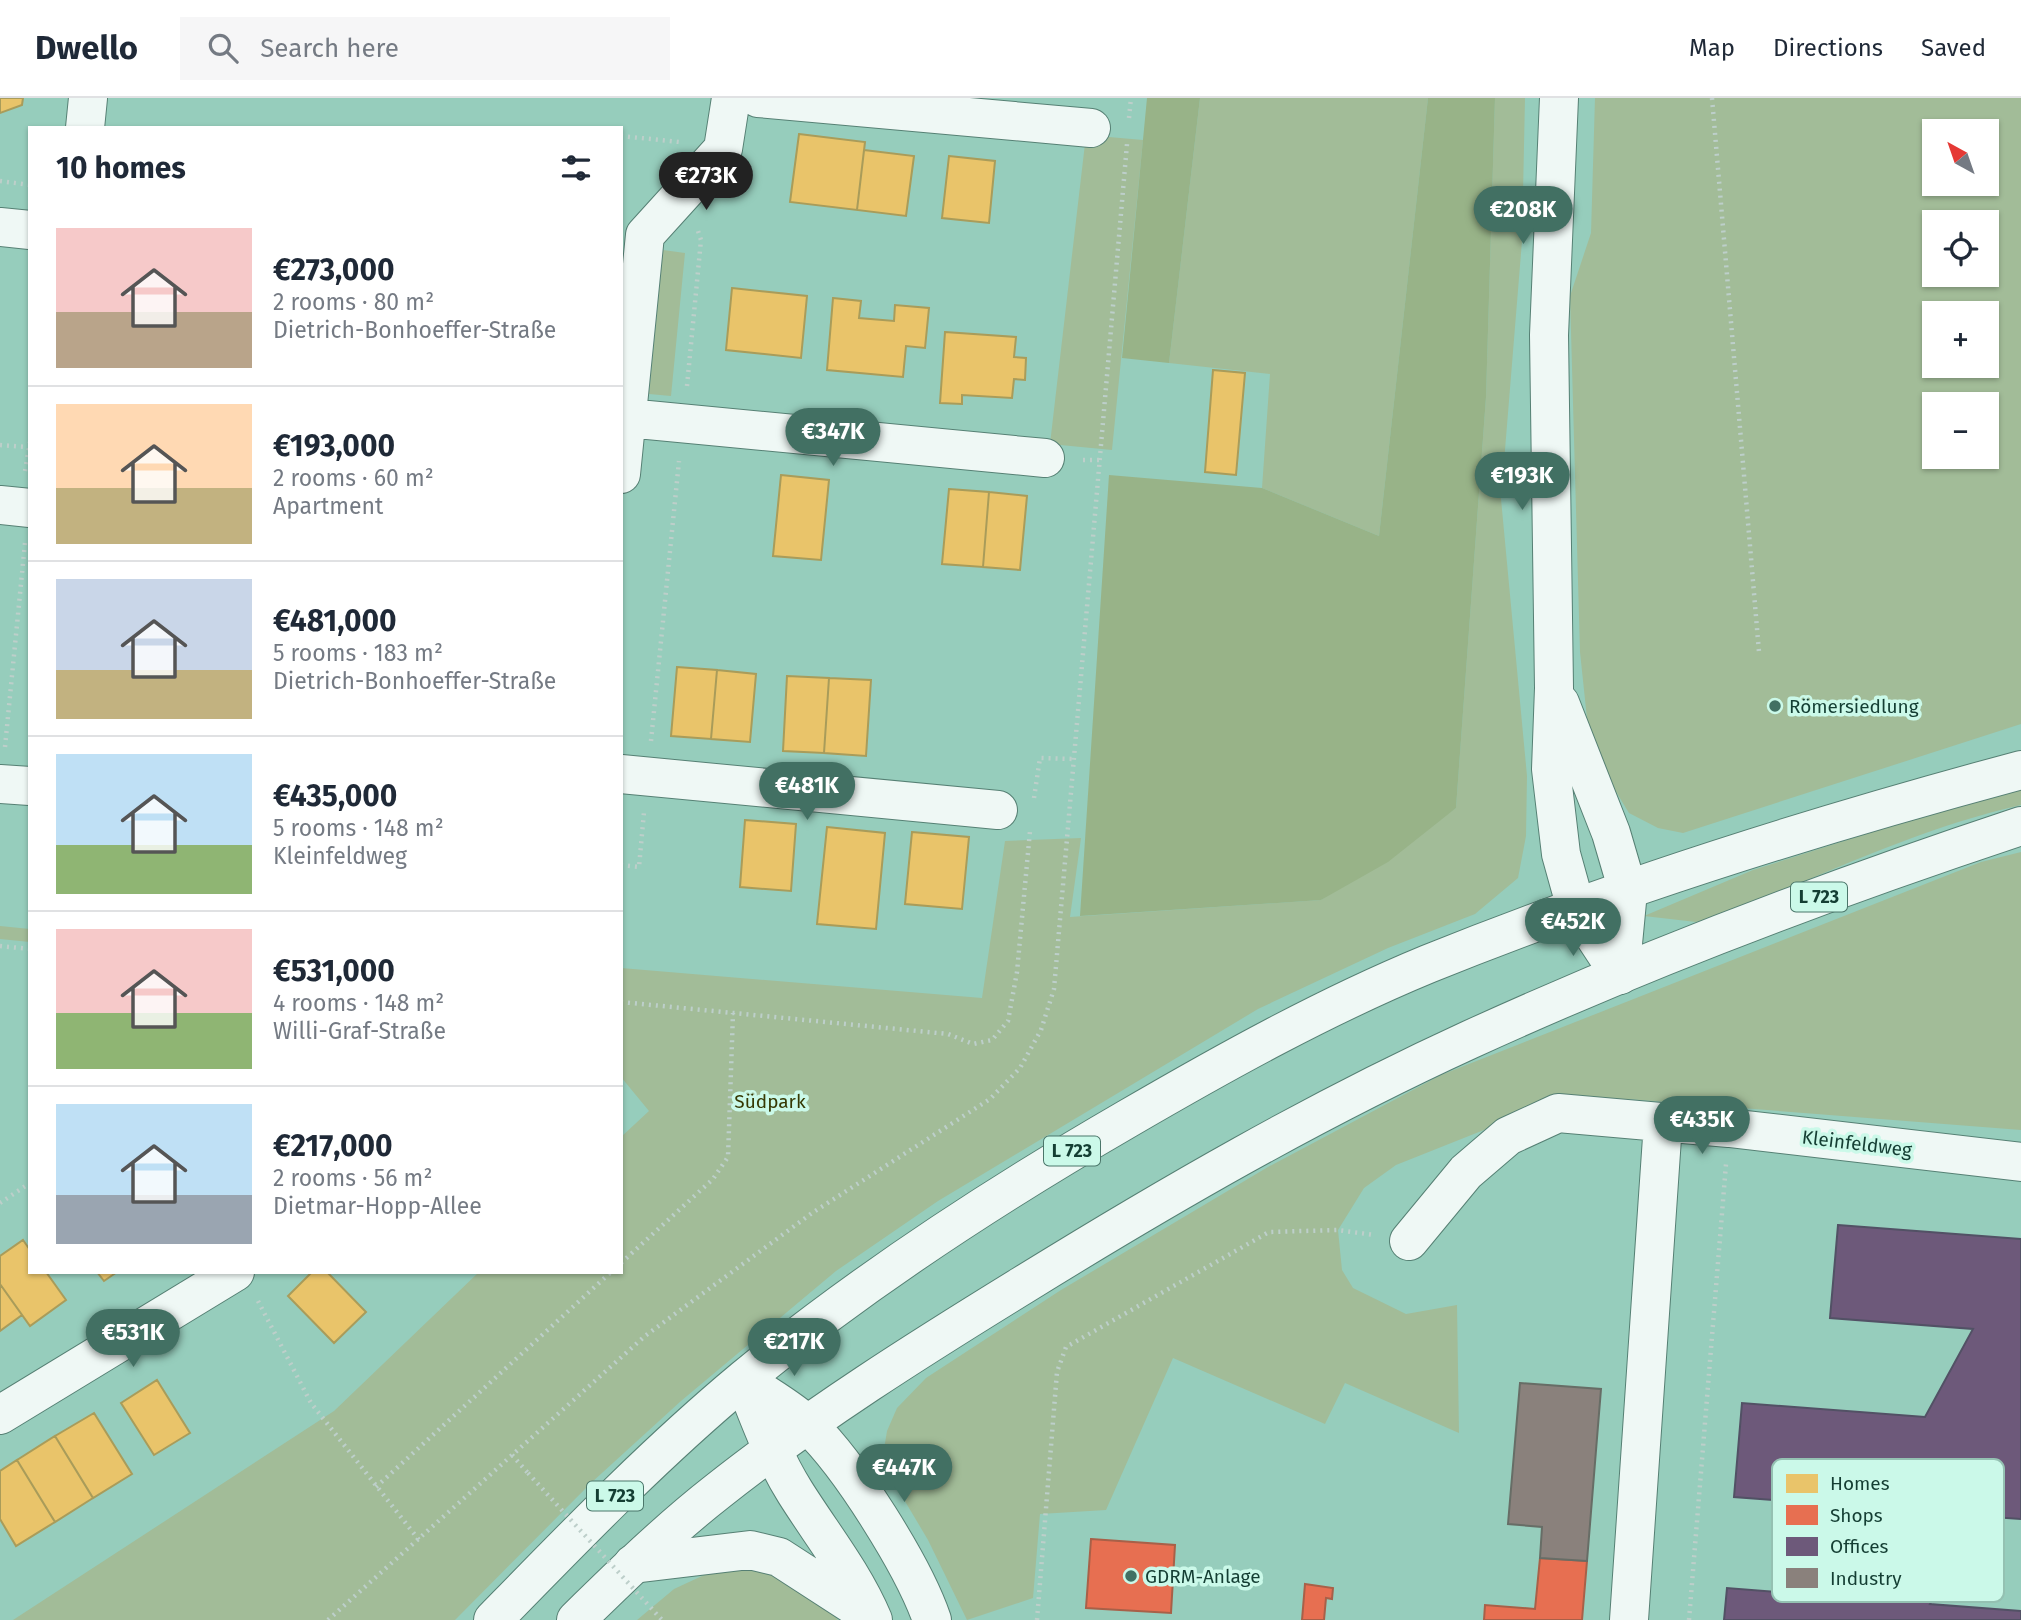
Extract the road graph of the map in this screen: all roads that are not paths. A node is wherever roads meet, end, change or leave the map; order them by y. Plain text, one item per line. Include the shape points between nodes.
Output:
1 (88, 98) edge
2 (731, 98) edge
3 (758, 98) edge
4 (1559, 98) edge
5 (85, 126) edge
6 (1109, 130) road end
7 (0, 227) edge
8 (28, 230) edge
9 (630, 289) edge
10 (627, 418) junction
11 (623, 455) edge
12 (1045, 458) dead end
13 (1554, 688) junction
14 (2021, 770) edge
15 (635, 775) edge
16 (1021, 813) road end
17 (2021, 826) edge
18 (1628, 891) junction
19 (1576, 908) junction
20 (1620, 975) junction
21 (1663, 1123) junction
22 (2021, 1162) edge
23 (1409, 1241) road end
24 (245, 1284) edge
25 (744, 1380) junction
26 (0, 1415) edge
27 (809, 1426) junction
28 (772, 1451) junction
29 (633, 1563) junction
30 (873, 1618) edge
31 (494, 1620) edge
32 (576, 1620) edge
33 (932, 1620) edge
34 (1629, 1620) edge

1 - 5 street
2 - 9 street via 723,149 645,235
3 - 6 street
4 - 13 street via 1549,335
7 - 8 street
9 - 10 street
10 - 11 street
10 - 12 street
13 - 18 street via 1611,833
13 - 19 street via 1551,769 1561,854
14 - 18 street, L 723 via 1839,819
15 - 16 street
17 - 20 street, L 723 via 1891,869
18 - 19 street, L 723
18 - 20 street
19 - 20 street
19 - 25 street, L 723 via 1404,975 1310,1017 1202,1075 930,1241
20 - 27 street, L 723 via 1467,1041 1242,1155 942,1335
21 - 22 street, Kleinfeldweg
21 - 23 street, Kleinfeldweg via 1558,1112 1497,1145 1466,1172
21 - 34 street
24 - 26 street
25 - 27 street
25 - 28 street
25 - 31 street, L 723 via 603,1508
27 - 28 street, L 723
27 - 33 street via 876,1515 925,1599
28 - 29 street, L 723
28 - 30 street via 794,1492 846,1565
29 - 30 street via 750,1550 779,1557
29 - 32 street, L 723

